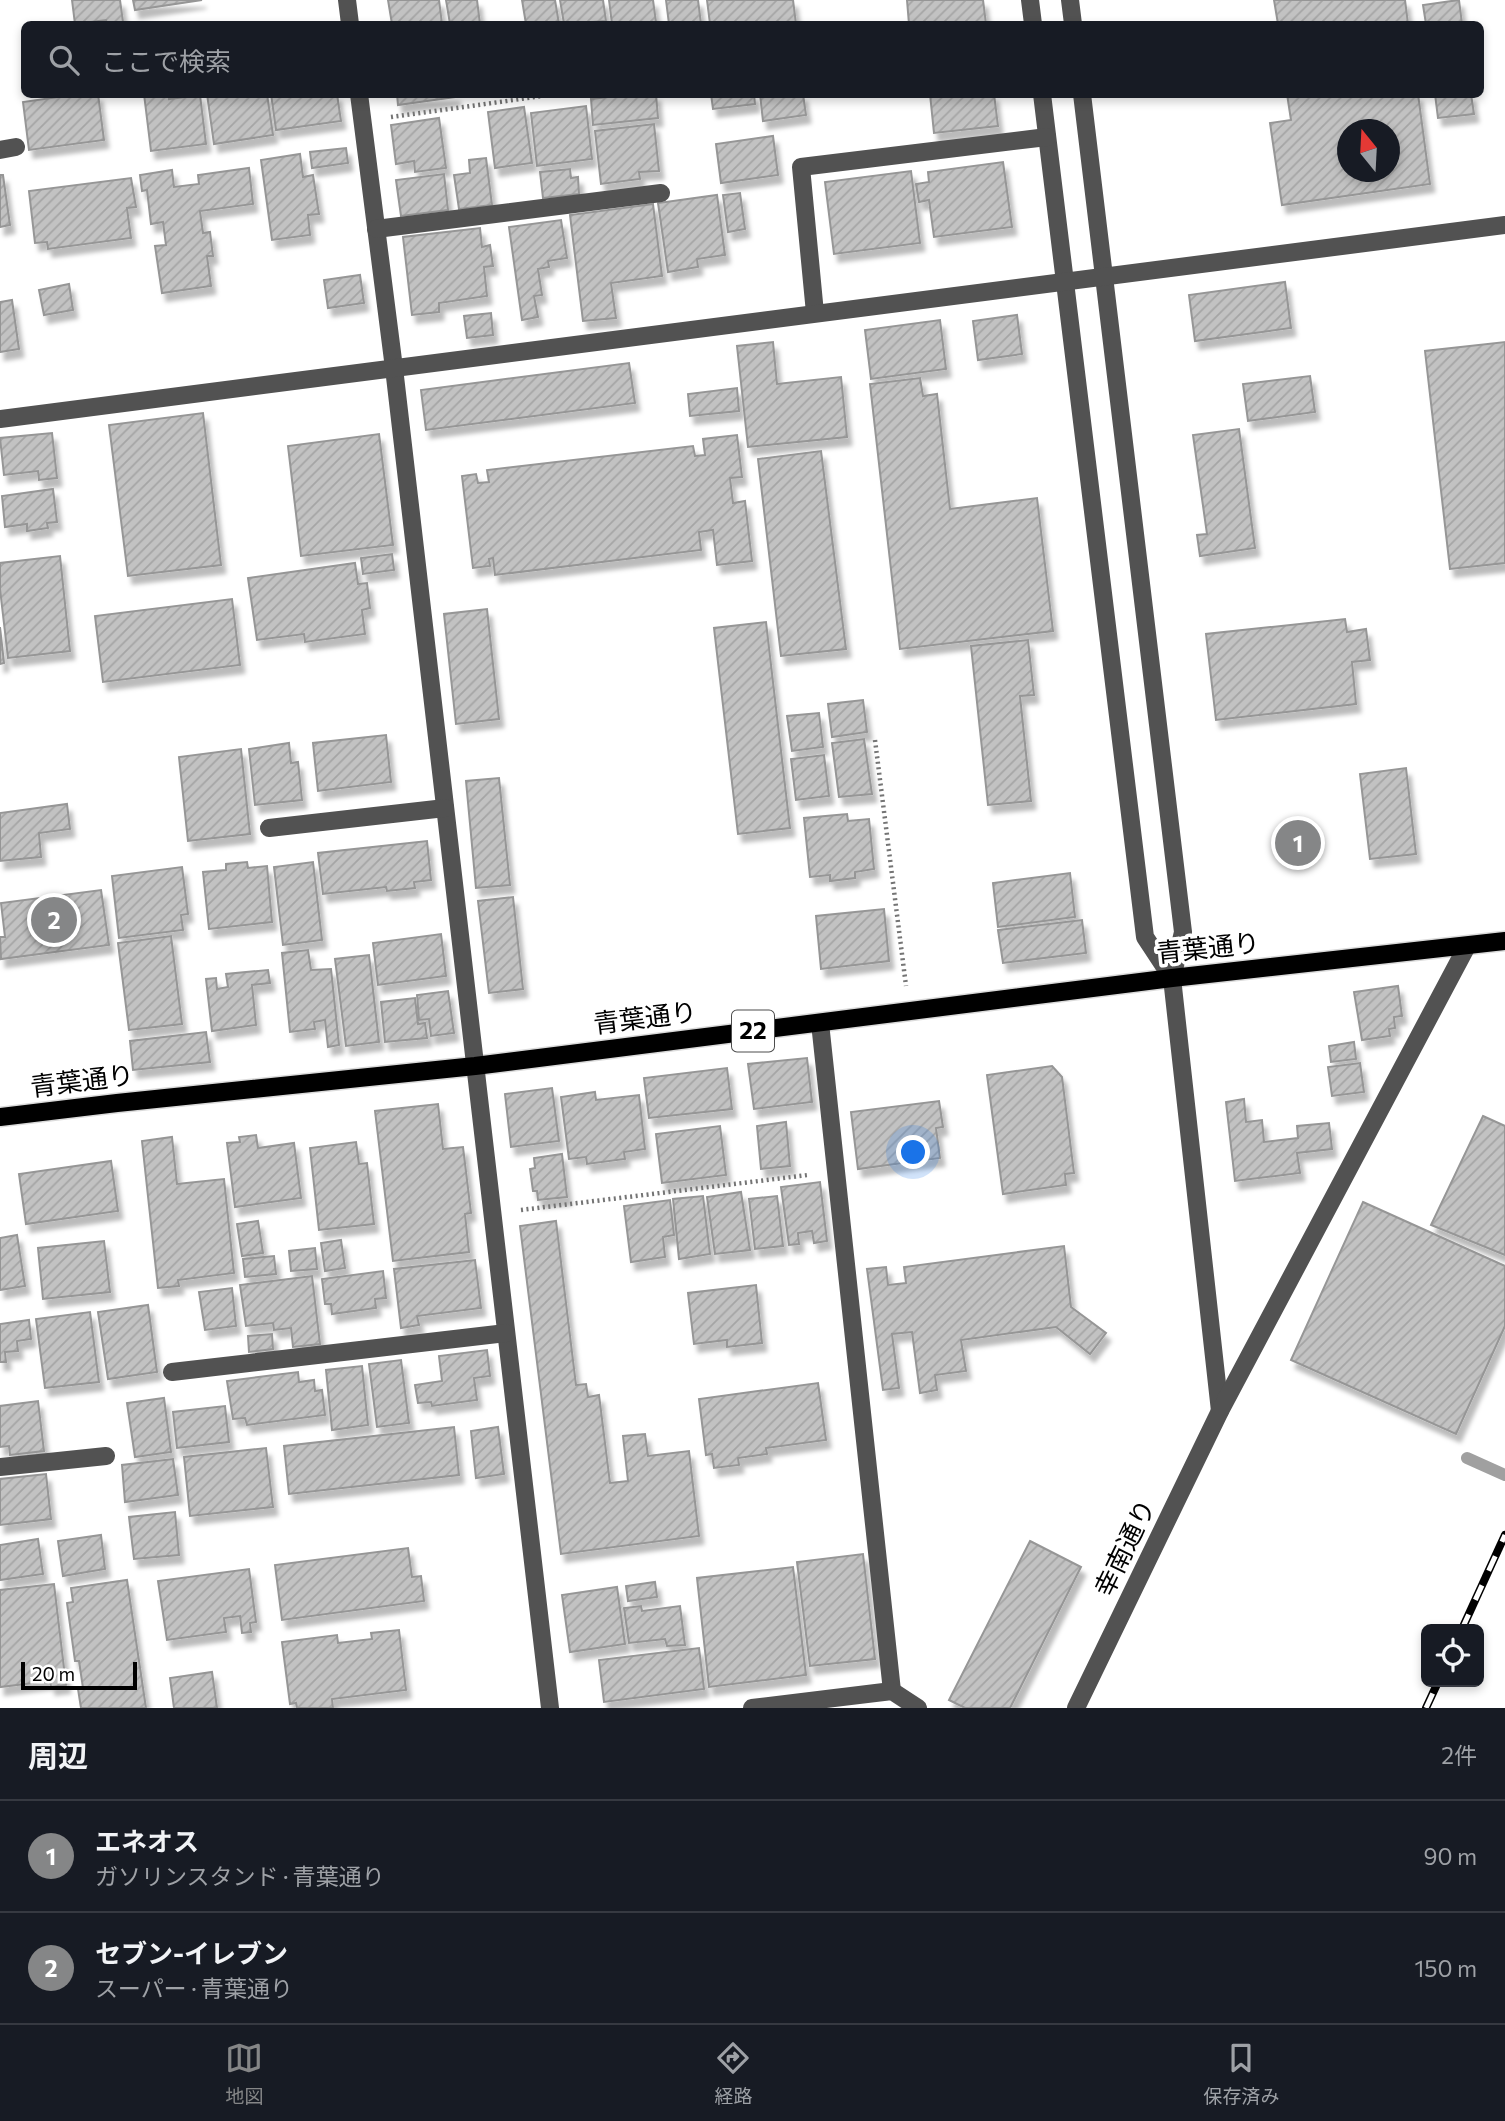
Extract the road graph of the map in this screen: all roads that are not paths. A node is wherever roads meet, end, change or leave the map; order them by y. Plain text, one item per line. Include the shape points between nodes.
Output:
1 (347, 0) edge
2 (1030, 0) edge
3 (1070, 0) edge
4 (350, 21) edge
5 (1033, 21) edge
6 (1073, 21) edge
7 (359, 98) edge
8 (1042, 98) edge
9 (1083, 98) edge
10 (1047, 137) junction
11 (661, 193) dead end
12 (1505, 225) edge
13 (376, 229) junction
14 (1105, 276) junction
15 (1065, 281) junction
16 (815, 313) junction
17 (394, 368) junction
18 (0, 419) edge
19 (445, 808) junction
20 (269, 828) dead end
21 (1505, 941) edge
22 (1467, 946) junction
23 (1172, 978) junction
24 (820, 1023) junction
25 (475, 1066) junction
26 (0, 1117) edge
27 (506, 1333) junction
28 (172, 1372) dead end
29 (1220, 1412) junction
30 (106, 1456) dead end
31 (0, 1467) edge
32 (892, 1691) junction
33 (550, 1708) edge
34 (752, 1708) edge
35 (918, 1708) edge
36 (1076, 1708) edge

1 - 4 street
2 - 5 street
3 - 6 street
7 - 13 street
8 - 10 street
9 - 14 street
10 - 15 street
10 - 16 street via 801,167
11 - 13 street
12 - 14 street
13 - 17 street
14 - 15 street
14 - 23 street via 1183,932
15 - 16 street
15 - 23 street via 1145,937
16 - 17 street
17 - 18 street
17 - 19 street
19 - 20 street
19 - 25 street
21 - 22 main road, 青葉通り / 22
22 - 23 main road, 青葉通り / 22
22 - 29 street, 幸南通り
23 - 24 main road, 青葉通り / 22
23 - 29 street
24 - 25 main road, 青葉通り / 22
24 - 32 street
25 - 26 main road, 青葉通り / 22
25 - 27 street
27 - 28 street
27 - 33 street
29 - 36 street, 幸南通り
30 - 31 street
32 - 34 street
32 - 35 street

